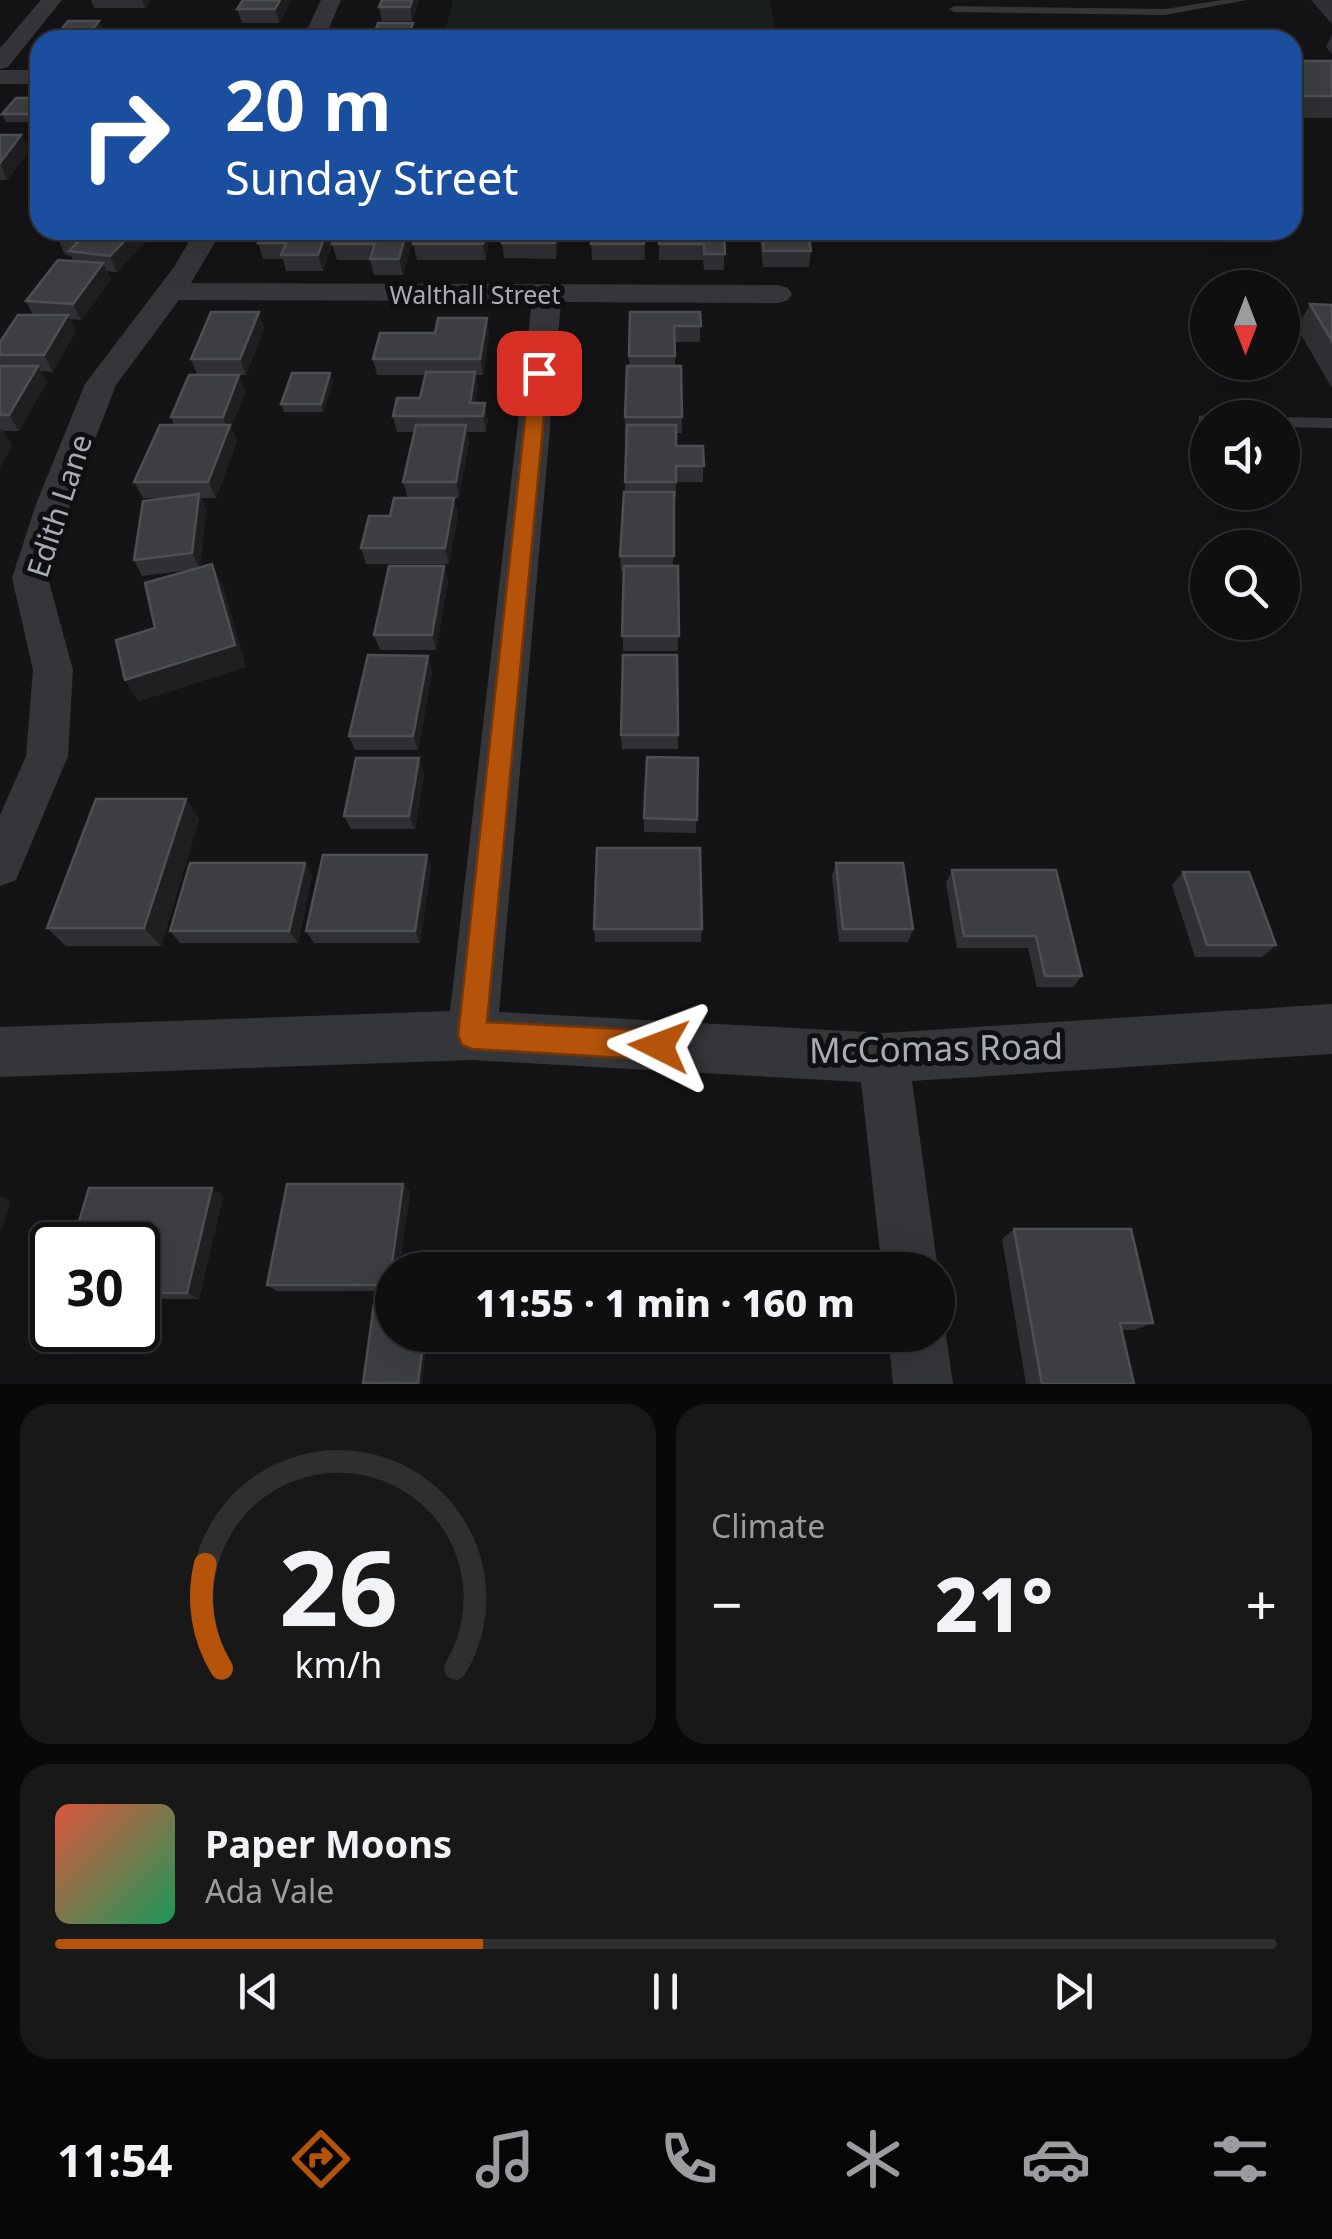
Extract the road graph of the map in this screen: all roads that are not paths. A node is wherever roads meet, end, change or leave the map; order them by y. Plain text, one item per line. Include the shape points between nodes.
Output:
1 (52, 0) edge
2 (331, 0) edge
3 (1242, 0) edge
4 (954, 9) dead end
5 (318, 30) edge
6 (0, 62) edge
7 (0, 77) edge
8 (30, 77) edge
9 (204, 240) edge
10 (171, 291) junction
11 (778, 294) dead end
12 (547, 295) junction
13 (1300, 422) edge
14 (1332, 423) edge
15 (0, 866) edge
16 (1332, 1029) edge
17 (472, 1035) junction
18 (0, 1052) edge
19 (884, 1058) junction
20 (908, 1252) edge
21 (920, 1352) edge
22 (924, 1384) edge

1 - 6 street
2 - 5 street
3 - 4 lane via 1165,12
7 - 8 street
9 - 10 street, Edith Lane
10 - 12 street, Walthall Street
10 - 15 street, Edith Lane via 102,384 30,578 53,670 47,756
11 - 12 street, Walthall Street
12 - 17 street
13 - 14 lane
16 - 19 street, McComas Road
17 - 18 street, McComas Road
17 - 19 street, McComas Road
19 - 20 street
21 - 22 street

